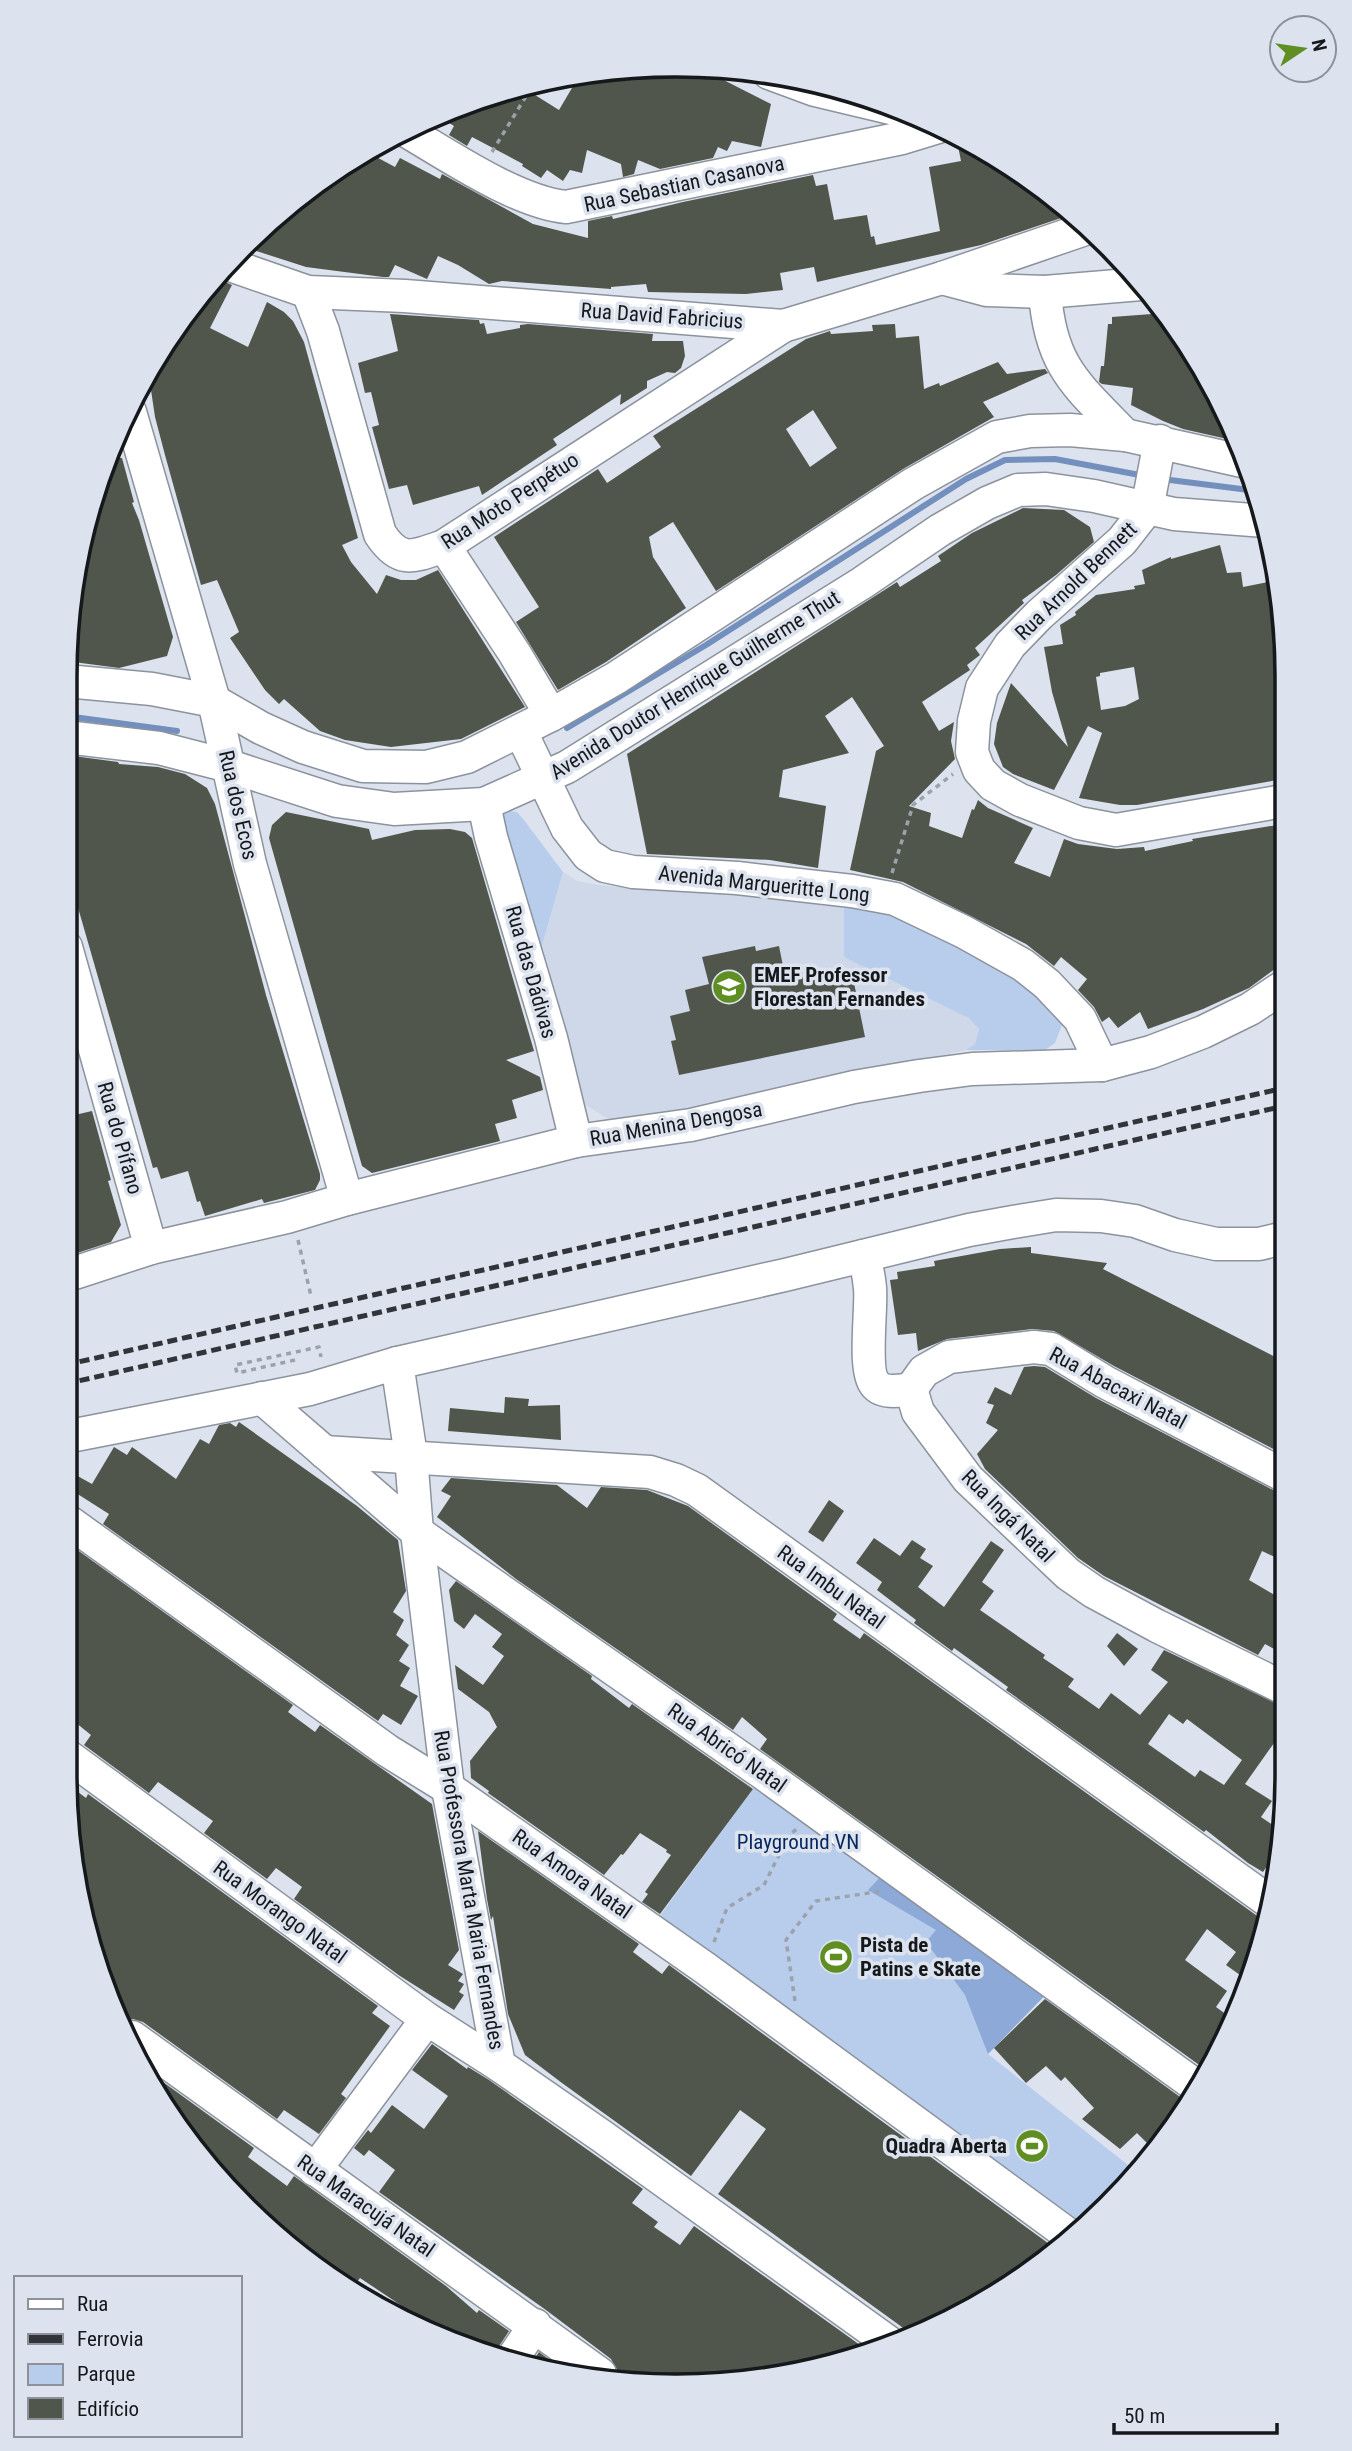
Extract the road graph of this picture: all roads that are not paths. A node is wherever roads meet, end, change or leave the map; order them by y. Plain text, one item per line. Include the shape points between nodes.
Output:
1 (924, 131) edge
2 (417, 137) edge
3 (1077, 232) edge
4 (238, 268) edge
5 (942, 278) junction
6 (1129, 285) edge
7 (308, 292) junction
8 (1045, 292) junction
9 (783, 326) junction
10 (134, 423) edge
11 (1125, 435) junction
12 (1235, 464) edge
13 (1153, 476) junction
14 (1255, 522) edge
15 (444, 546) junction
16 (77, 682) edge
17 (214, 701) junction
18 (551, 715) junction
19 (522, 732) junction
20 (77, 738) edge
21 (229, 766) junction
22 (426, 766) junction
23 (544, 779) junction
24 (1275, 802) edge
25 (484, 804) junction
26 (428, 806) junction
27 (77, 986) edge
28 (1275, 993) edge
29 (1102, 1065) junction
30 (576, 1141) junction
31 (347, 1199) junction
32 (1275, 1240) edge
33 (151, 1248) junction
34 (863, 1256) junction
35 (77, 1272) edge
36 (397, 1363) junction
37 (911, 1389) junction
38 (268, 1397) junction
39 (77, 1435) edge
40 (324, 1452) junction
41 (411, 1456) junction
42 (1275, 1471) edge
43 (77, 1532) edge
44 (417, 1532) junction
45 (1275, 1684) edge
46 (77, 1763) edge
47 (448, 1787) junction
48 (1262, 1897) edge
49 (427, 2019) junction
50 (141, 2043) edge
51 (499, 2065) junction
52 (1190, 2082) edge
53 (315, 2170) junction
54 (1064, 2231) edge
55 (535, 2325) junction
56 (881, 2337) edge
57 (516, 2353) edge
58 (592, 2368) edge

1 - 2 street, Rua Sebastian Casanova via 575,206 542,203 520,194
3 - 5 street, Rua David Fabricius
4 - 7 street, Rua David Fabricius
5 - 8 street via 987,290
5 - 9 street, Rua David Fabricius
6 - 8 street
7 - 9 street, Rua David Fabricius
7 - 15 street, Rua Moto Perpétuo via 324,331 380,534 390,548 403,555
8 - 11 street via 1050,331 1065,368
9 - 15 street, Rua Moto Perpétuo
10 - 17 street, Rua dos Ecos
11 - 13 street, Avenida Doutor Henrique Guilherme Thut
11 - 18 street, Avenida Doutor Henrique Guilherme Thut via 1069,430 997,437 913,484 616,678
12 - 13 street, Avenida Doutor Henrique Guilherme Thut
13 - 14 street, Avenida Doutor Henrique Guilherme Thut via 1237,521
13 - 23 street, Avenida Doutor Henrique Guilherme Thut via 1094,496 1018,490 987,503
13 - 24 street, Rua Arnold Bennett via 1122,541 1010,645 982,688 974,722 974,758 993,785 1020,800 1079,823 1116,830
15 - 18 street
16 - 17 street, Avenida Doutor Henrique Guilherme Thut
17 - 21 street, Rua dos Ecos
17 - 22 street, Avenida Doutor Henrique Guilherme Thut via 293,742 363,766
18 - 19 street, Avenida Doutor Henrique Guilherme Thut
19 - 22 street, Avenida Doutor Henrique Guilherme Thut via 467,757
19 - 23 street, Avenida Margueritte Long
20 - 21 street, Avenida Doutor Henrique Guilherme Thut via 159,748
21 - 26 street, Avenida Doutor Henrique Guilherme Thut via 337,801 394,809
21 - 31 street, Rua dos Ecos via 250,864
22 - 26 street
23 - 25 street, Avenida Doutor Henrique Guilherme Thut
23 - 29 street, Avenida Margueritte Long via 567,828 588,855 606,866 885,897 964,932 1024,965 1047,984 1080,1019
25 - 26 street, Avenida Doutor Henrique Guilherme Thut
25 - 30 street, Rua das Dádivas
27 - 33 street, Rua do Pífano
28 - 29 street, Rua Menina Dengosa via 1203,1032
29 - 30 street, Rua Menina Dengosa via 972,1069 919,1076 691,1125
30 - 31 street, Rua Menina Dengosa
31 - 33 street, Rua Menina Dengosa
32 - 34 street via 1216,1244 1135,1222 1056,1215
33 - 35 street, Rua Menina Dengosa
34 - 36 street
34 - 37 street via 870,1288 871,1376 883,1389
36 - 38 street
36 - 41 street, Rua Professora Marta Maria Fernandes
37 - 42 street, Rua Abacaxi Natal via 924,1371 949,1357 1051,1349
37 - 45 street, Rua Ingá Natal via 918,1412 968,1479 1068,1574 1157,1626
38 - 39 street
38 - 40 street, Rua Abricó Natal
40 - 41 street, Rua Imbu Natal
40 - 44 street, Rua Abricó Natal
41 - 44 street, Rua Professora Marta Maria Fernandes
41 - 48 street, Rua Imbu Natal via 650,1472 697,1490
43 - 47 street, Rua Amora Natal via 388,1751
44 - 47 street, Rua Professora Marta Maria Fernandes
44 - 52 street, Rua Abricó Natal via 820,1814
46 - 49 street, Rua Morango Natal
47 - 51 street, Rua Professora Marta Maria Fernandes
47 - 54 street, Rua Amora Natal via 705,1968
49 - 51 street, Rua Morango Natal
49 - 53 street
50 - 53 street, Rua Maracujá Natal
51 - 56 street, Rua Professora Marta Maria Fernandes
53 - 55 street, Rua Maracujá Natal
55 - 57 street
55 - 58 street, Rua Maracujá Natal

